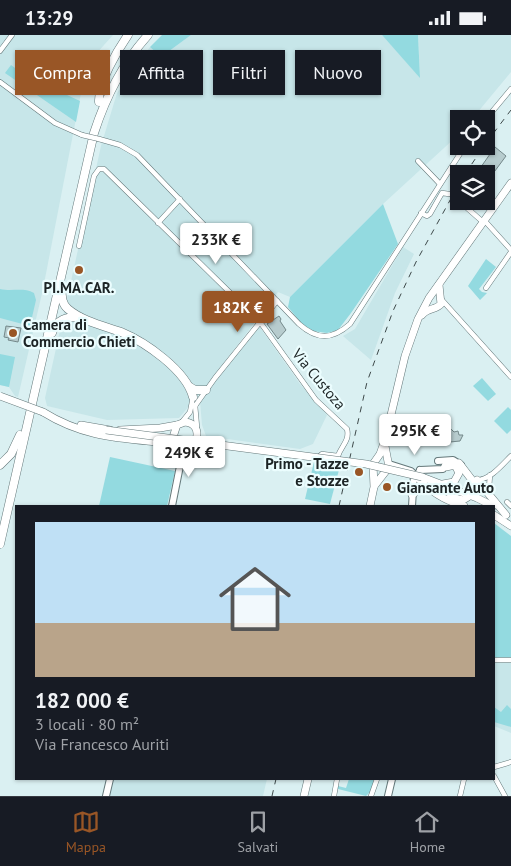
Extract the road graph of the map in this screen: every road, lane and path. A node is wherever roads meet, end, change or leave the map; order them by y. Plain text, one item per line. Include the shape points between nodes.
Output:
1 (12, 35) edge
2 (128, 35) edge
3 (141, 35) edge
4 (148, 35) edge
5 (0, 51) edge
6 (0, 81) edge
7 (511, 89) edge
8 (99, 102) junction
9 (494, 110) edge
10 (459, 155) edge
11 (418, 161) dead end
12 (511, 183) edge
13 (440, 184) junction
14 (449, 193) dead end
15 (180, 199) junction
16 (470, 210) edge
17 (421, 213) junction
18 (484, 221) junction
19 (158, 223) junction
20 (79, 247) dead end
21 (511, 251) edge
22 (61, 276) junction
23 (439, 285) junction
24 (486, 288) dead end
25 (429, 298) junction
26 (440, 298) junction
27 (277, 301) junction
28 (436, 307) junction
29 (450, 310) junction
30 (79, 317) junction
31 (260, 322) junction
32 (415, 329) junction
33 (46, 345) junction
34 (511, 377) edge
35 (190, 387) junction
36 (206, 391) junction
37 (0, 396) edge
38 (194, 397) junction
39 (195, 406) junction
40 (43, 412) junction
41 (179, 424) junction
42 (106, 430) junction
43 (197, 434) junction
44 (20, 435) junction
45 (385, 440) junction
46 (186, 445) junction
47 (269, 451) junction
48 (511, 456) edge
49 (377, 458) junction
50 (459, 463) junction
51 (441, 464) junction
52 (0, 465) edge
53 (388, 466) junction
54 (374, 469) junction
55 (416, 474) junction
56 (491, 475) junction
57 (477, 480) junction
58 (441, 484) junction
59 (374, 487) junction
60 (426, 487) junction
61 (412, 495) junction
62 (492, 496) junction
63 (507, 501) dead end
64 (172, 505) edge
65 (370, 505) edge
66 (412, 505) edge
67 (461, 505) edge
68 (489, 505) edge
69 (511, 506) edge
70 (495, 508) edge
71 (495, 516) edge
72 (508, 518) edge
73 (0, 521) edge
74 (511, 526) edge
75 (0, 544) edge
76 (495, 660) edge
77 (511, 660) edge
78 (511, 762) edge
79 (495, 767) edge
80 (495, 778) edge
81 (110, 780) edge
82 (308, 780) edge
83 (338, 780) edge
84 (377, 780) edge
85 (392, 780) edge
86 (464, 780) edge
87 (106, 796) edge
88 (304, 796) edge
89 (334, 796) edge
90 (372, 796) edge
91 (388, 796) edge
92 (460, 796) edge
93 (505, 796) edge

1 - 5 street
2 - 8 highway via 109,67
3 - 8 highway via 119,65
4 - 22 highway via 118,75 100,116
6 - 15 street, bridge via 56,123 131,150
7 - 9 street
8 - 44 highway
10 - 13 street
11 - 13 street
12 - 18 main road
13 - 17 street
14 - 17 street via 442,193 430,214
15 - 19 street
15 - 27 street
16 - 18 street
17 - 27 street via 341,332 330,336 308,332
18 - 21 street
18 - 23 main road
19 - 20 street, Via Custoza via 101,168 94,176
19 - 31 street, Via Custoza
21 - 24 street
22 - 30 highway via 62,301
22 - 33 highway
23 - 25 main road
23 - 26 main road
25 - 26 main road
25 - 28 main road
25 - 32 main road
26 - 28 main road
26 - 29 street
27 - 31 street
28 - 29 street
28 - 32 main road via 425,312
29 - 34 street
30 - 33 highway via 59,321
30 - 35 highway via 140,342 172,367
31 - 36 street
31 - 46 street, Via Custoza via 316,399 347,429 347,441 338,456 322,454 314,460
32 - 45 main road via 405,356
33 - 75 highway
35 - 36 highway
35 - 38 highway
36 - 38 street
36 - 39 street
37 - 40 main road, bridge
38 - 39 street
38 - 41 street via 190,412
39 - 43 street
40 - 42 main road via 78,425
40 - 46 main road via 64,425 111,438
41 - 42 main road, bridge
41 - 43 main road via 189,423
41 - 46 main road via 173,433
42 - 47 main road, bridge
43 - 46 main road
43 - 47 main road, bridge
44 - 52 highway via 12,454
44 - 73 highway
45 - 49 main road
45 - 53 main road
46 - 47 main road via 256,454
46 - 64 street
47 - 55 main road, bridge
48 - 56 street
49 - 53 main road
49 - 54 main road
50 - 51 street via 453,460
50 - 55 main road via 472,480 470,494 459,500 449,497
50 - 57 street
51 - 55 street
51 - 58 main road via 452,464 459,470 452,483
53 - 54 main road via 378,472
53 - 55 street
53 - 59 main road
54 - 59 main road
55 - 58 main road
55 - 60 main road
55 - 61 street
56 - 57 street
56 - 62 street via 489,488
57 - 62 main road
58 - 68 main road
59 - 65 main road
60 - 61 main road
60 - 67 main road
61 - 66 street
62 - 72 main road
63 - 69 street
70 - 72 main road
71 - 74 main road
76 - 77 street
78 - 79 street
80 - 93 street
81 - 87 street
82 - 88 main road
83 - 89 street
84 - 90 street
85 - 91 street
86 - 92 street

